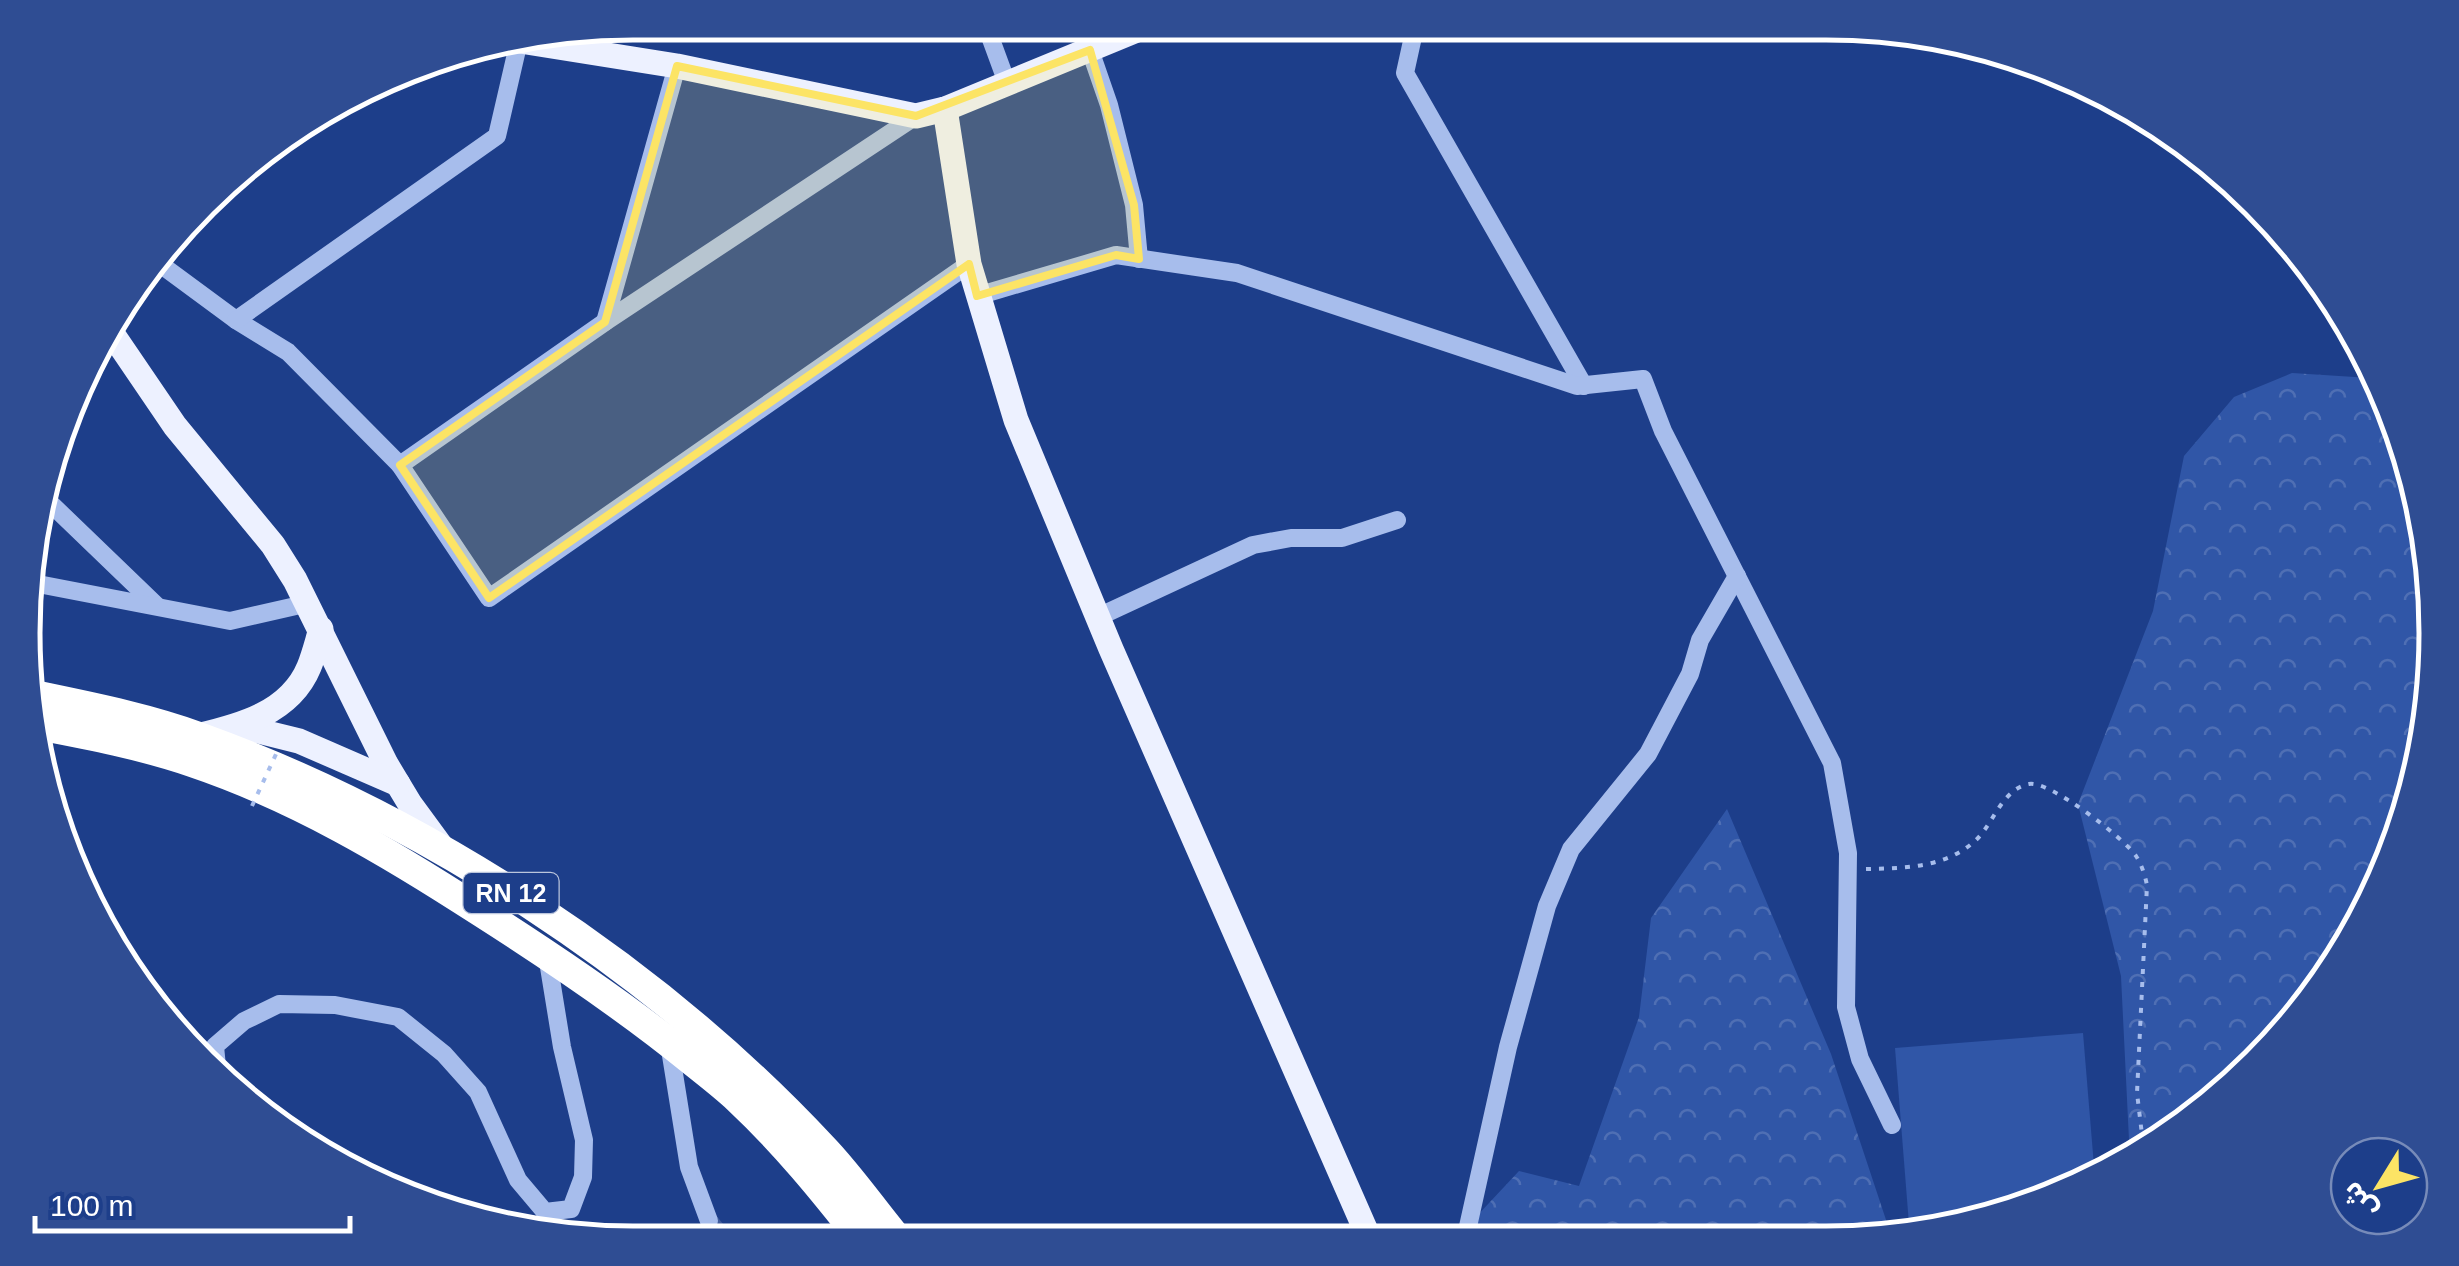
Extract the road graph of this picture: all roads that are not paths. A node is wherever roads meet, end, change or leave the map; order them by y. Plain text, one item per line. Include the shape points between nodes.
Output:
1 (991, 40) edge
2 (1114, 40) edge
3 (1412, 40) edge
4 (550, 46) edge
5 (1090, 50) junction
6 (518, 51) edge
7 (677, 66) junction
8 (1007, 83) junction
9 (945, 109) junction
10 (916, 116) junction
11 (1139, 258) junction
12 (969, 264) junction
13 (166, 268) edge
14 (977, 296) junction
15 (236, 320) junction
16 (606, 322) junction
17 (117, 340) edge
18 (109, 356) edge
19 (1584, 386) junction
20 (176, 426) junction
21 (400, 465) junction
22 (54, 506) edge
23 (1397, 520) dead end
24 (1737, 576) junction
25 (42, 585) edge
26 (309, 603) junction
27 (158, 608) junction
28 (1098, 616) junction
29 (321, 629) junction
30 (44, 697) edge
31 (238, 726) junction
32 (48, 727) edge
33 (197, 736) junction
34 (398, 784) junction
35 (442, 850) junction
36 (547, 954) junction
37 (669, 1042) junction
38 (216, 1054) edge
39 (1892, 1125) dead end
40 (709, 1221) tunnel mouth
41 (851, 1226) edge
42 (886, 1226) edge
43 (1364, 1226) edge
44 (1468, 1226) edge

1 - 8 street
2 - 5 main road
3 - 19 street via 1405,73
4 - 7 main road
5 - 8 main road
5 - 11 street via 1134,205
6 - 15 street via 497,136
7 - 10 main road
7 - 16 street
8 - 9 main road
9 - 10 main road
9 - 12 main road
10 - 16 street
11 - 14 street via 1116,256
11 - 19 street via 1237,272
12 - 14 main road
12 - 21 street via 488,598
13 - 15 street
14 - 28 main road via 1016,420
15 - 21 street via 288,352
16 - 21 street
17 - 20 main road
18 - 20 main road
19 - 24 street via 1642,379
20 - 26 main road via 273,545
22 - 27 street
23 - 28 street via 1342,538 1253,545
24 - 39 street via 1832,763 1848,853 1846,1007 1860,1059
24 - 44 street via 1648,754 1572,848 1546,906
25 - 27 street
26 - 27 street via 230,621
26 - 29 main road
28 - 43 main road
29 - 31 main road via 298,685 265,714
29 - 34 main road
30 - 33 highway, RN 12
31 - 33 main road
31 - 34 main road via 300,741
32 - 36 highway, RN 12 via 131,743 272,793 429,878
33 - 35 highway, RN 12 via 282,769
34 - 35 main road
35 - 42 highway, RN 12 via 560,925 691,1023 824,1149
36 - 37 highway, RN 12
36 - 38 street via 584,1140 583,1177 571,1209 545,1212 518,1180 478,1092 398,1017 336,1004 278,1004 244,1021 215,1046
37 - 40 street via 689,1168
37 - 41 highway, RN 12 via 738,1098

